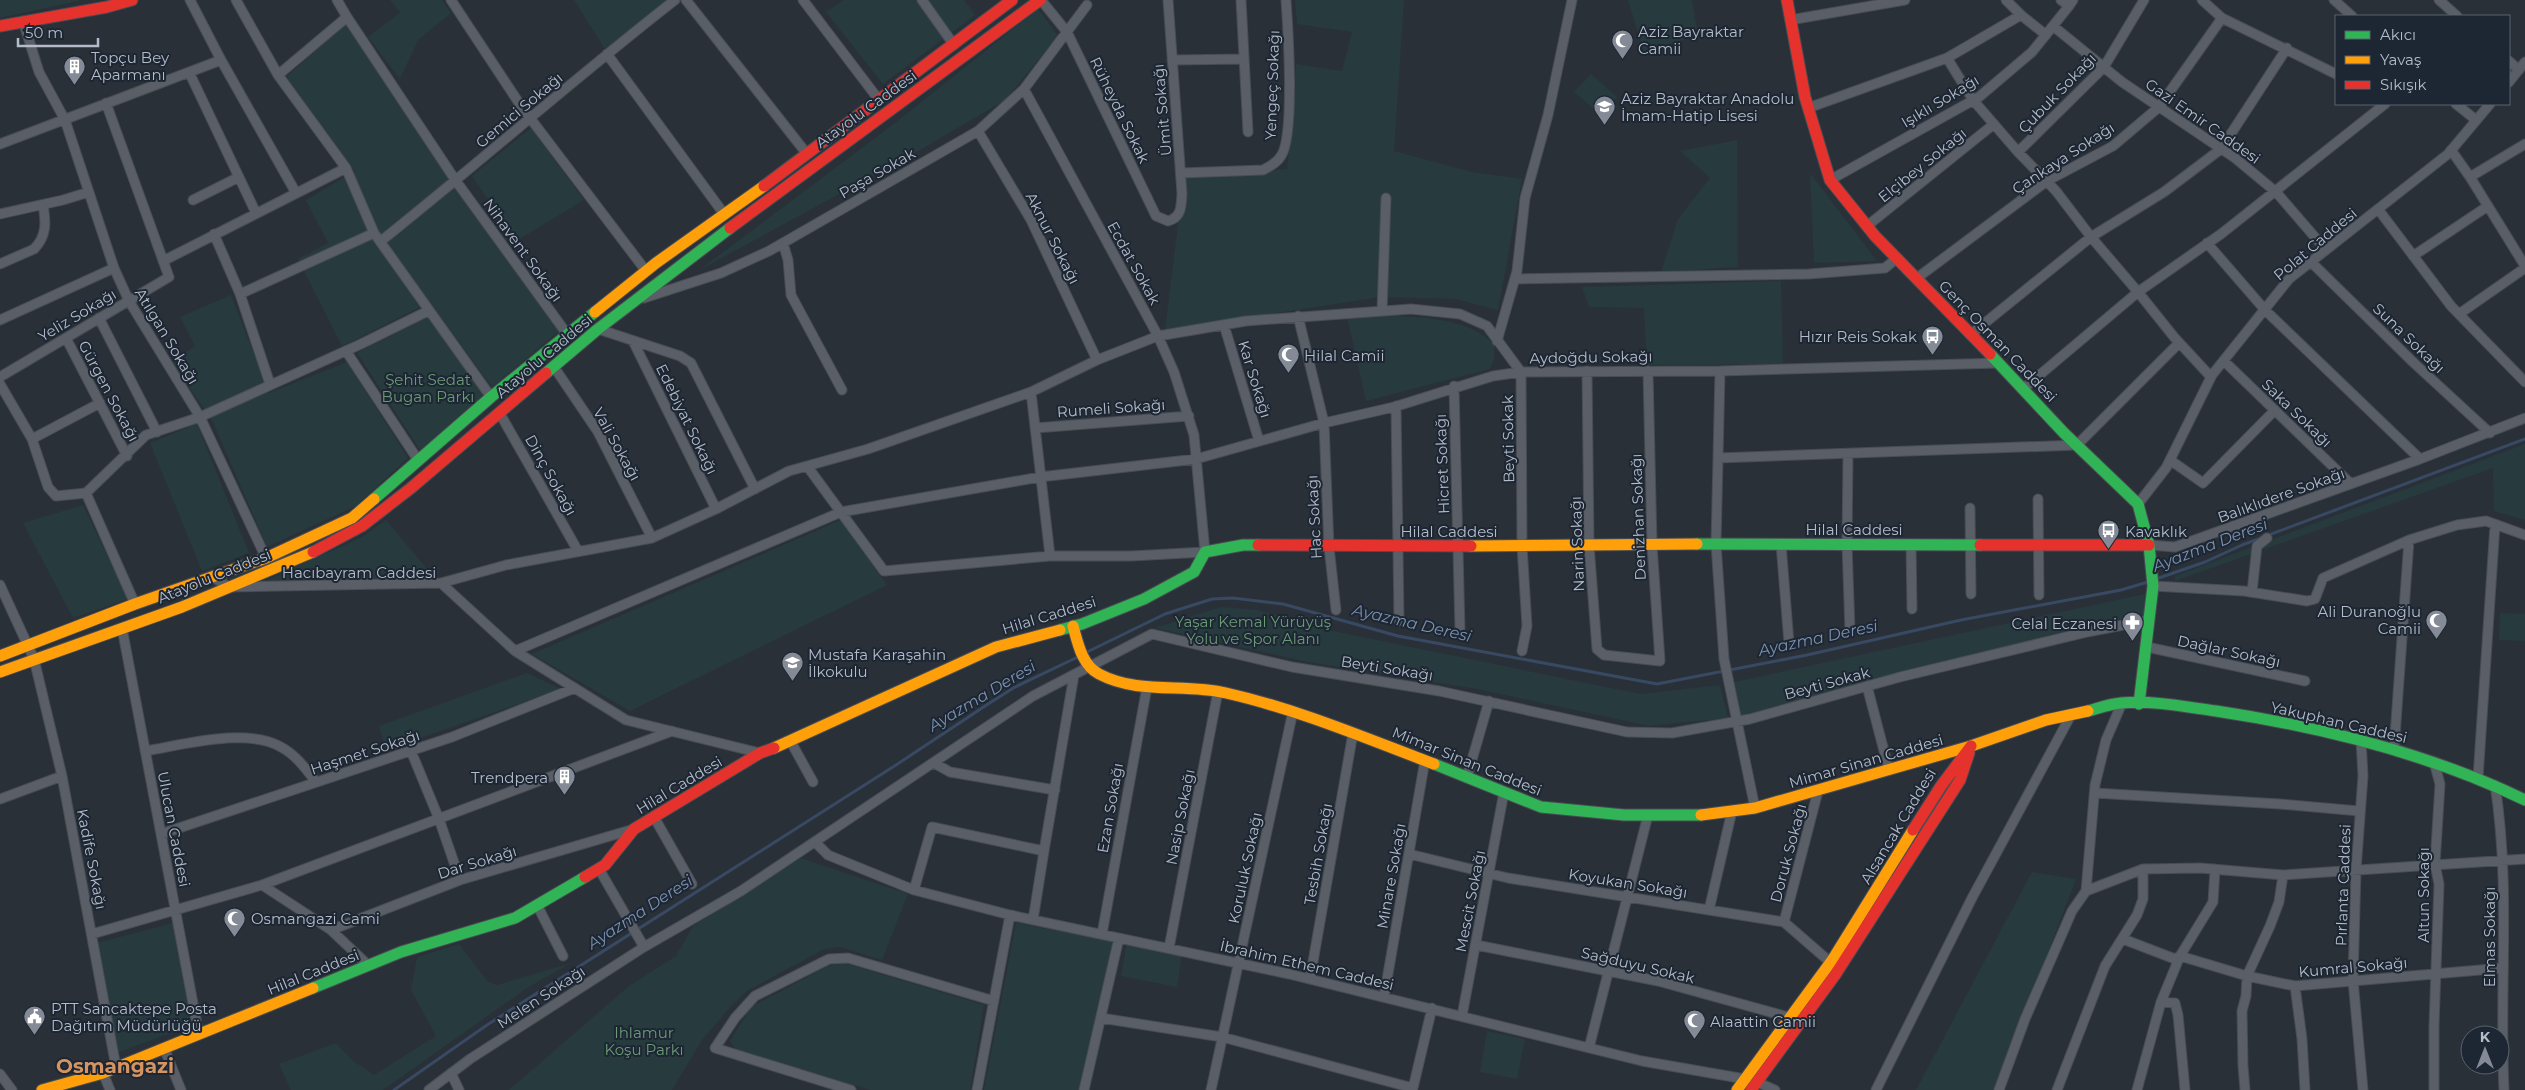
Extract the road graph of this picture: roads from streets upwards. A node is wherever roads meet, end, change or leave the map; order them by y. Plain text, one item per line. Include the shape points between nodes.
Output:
1 (132, 0) edge
2 (190, 0) edge
3 (236, 0) edge
4 (336, 0) edge
5 (451, 0) edge
6 (675, 0) edge
7 (686, 0) edge
8 (803, 0) edge
9 (922, 0) edge
10 (1012, 0) edge
11 (1041, 0) edge
12 (1168, 0) edge
13 (1240, 0) edge
14 (1286, 0) edge
15 (1572, 0) edge
16 (1787, 0) edge
17 (1905, 0) edge
18 (2006, 0) edge
19 (2061, 0) edge
20 (2144, 0) edge
21 (2202, 0) edge
22 (2334, 0) edge
23 (2439, 0) edge
24 (2071, 3) edge
25 (1088, 5) dead end
26 (2022, 15) junction
27 (2351, 15) edge
28 (2456, 15) edge
29 (346, 16) junction
30 (2222, 18) junction
31 (1790, 20) junction
32 (23, 21) junction
33 (0, 26) edge
34 (2053, 26) junction
35 (1067, 32) junction
36 (2046, 35) junction
37 (954, 45) junction
38 (2287, 48) junction
39 (607, 54) junction
40 (1947, 58) junction
41 (1244, 59) junction
42 (221, 60) junction
43 (1172, 60) junction
44 (2510, 62) edge
45 (2525, 62) edge
46 (2104, 67) junction
47 (2518, 70) junction
48 (188, 72) junction
49 (2335, 73) edge
50 (278, 75) junction
51 (2510, 81) edge
52 (1024, 89) junction
53 (879, 100) junction
54 (1973, 100) junction
55 (106, 104) junction
56 (2384, 105) edge
57 (2457, 105) edge
58 (2489, 105) edge
59 (2159, 107) junction
60 (1808, 108) junction
61 (530, 119) junction
62 (65, 120) junction
63 (2476, 120) junction
64 (1994, 124) junction
65 (978, 131) junction
66 (1248, 132) dead end
67 (0, 144) edge
68 (2525, 144) edge
69 (2221, 148) junction
70 (2451, 150) junction
71 (2018, 152) junction
72 (807, 154) junction
73 (346, 168) junction
74 (1181, 173) junction
75 (239, 177) junction
76 (2470, 177) junction
77 (1830, 180) junction
78 (456, 181) junction
79 (2047, 181) junction
80 (89, 192) junction
81 (2276, 192) junction
82 (296, 193) junction
83 (1386, 198) dead end
84 (193, 200) dead end
85 (43, 205) junction
86 (2488, 206) junction
87 (2378, 210) junction
88 (256, 213) junction
89 (0, 214) edge
90 (724, 214) junction
91 (1178, 216) joint
92 (1867, 226) junction
93 (374, 233) junction
94 (214, 234) junction
95 (2091, 237) junction
96 (381, 241) junction
97 (783, 243) junction
98 (2208, 243) junction
99 (2326, 250) junction
100 (2413, 256) junction
101 (1896, 258) junction
102 (163, 261) junction
103 (2311, 262) junction
104 (0, 264) edge
105 (2525, 267) edge
106 (114, 268) junction
107 (646, 271) junction
108 (1917, 278) junction
109 (1515, 279) junction
110 (2138, 292) junction
111 (240, 294) junction
112 (129, 301) junction
113 (635, 301) junction
114 (2265, 310) junction
115 (428, 311) junction
116 (1382, 311) junction
117 (2459, 314) junction
118 (1298, 316) junction
119 (99, 318) junction
120 (0, 320) edge
121 (1224, 325) junction
122 (598, 329) junction
123 (567, 334) junction
124 (1970, 335) junction
125 (1158, 336) junction
126 (66, 338) junction
127 (633, 341) junction
128 (1497, 341) junction
129 (2179, 343) junction
130 (346, 350) junction
131 (1097, 360) junction
132 (2224, 361) junction
133 (1998, 363) junction
134 (554, 367) junction
135 (1587, 371) junction
136 (1648, 371) junction
137 (1720, 371) junction
138 (1521, 372) junction
139 (0, 377) edge
140 (2211, 377) junction
141 (2525, 382) edge
142 (0, 384) edge
143 (270, 384) junction
144 (1454, 386) junction
145 (2023, 389) junction
146 (842, 390) dead end
147 (1031, 392) junction
148 (491, 397) junction
149 (100, 403) junction
150 (1396, 406) junction
151 (2274, 410) junction
152 (499, 412) junction
153 (1188, 416) junction
154 (200, 417) junction
155 (2525, 418) edge
156 (1324, 423) junction
157 (1035, 428) junction
158 (158, 432) junction
159 (2490, 433) junction
160 (32, 439) junction
161 (1259, 441) junction
162 (2077, 445) junction
163 (1848, 454) junction
164 (127, 456) junction
165 (1196, 458) junction
166 (1718, 458) junction
167 (2420, 459) junction
168 (418, 460) junction
169 (2170, 460) junction
170 (806, 466) junction
171 (1040, 477) junction
172 (2351, 484) junction
173 (755, 489) junction
174 (86, 493) junction
175 (2038, 499) dead end
176 (2138, 504) junction
177 (1970, 508) dead end
178 (716, 509) junction
179 (841, 512) junction
180 (2495, 526) junction
181 (2525, 535) edge
182 (652, 538) junction
183 (2266, 538) dead end
184 (2409, 540) junction
185 (1716, 544) junction
186 (1781, 544) junction
187 (1847, 544) junction
188 (1911, 544) junction
189 (1971, 544) junction
190 (1589, 545) junction
191 (1652, 545) junction
192 (2038, 545) junction
193 (2149, 545) junction
194 (1458, 546) junction
195 (1522, 546) junction
196 (1329, 547) junction
197 (1398, 547) junction
198 (578, 552) junction
199 (1205, 552) junction
200 (1050, 556) junction
201 (266, 558) junction
202 (211, 576) junction
203 (441, 583) junction
204 (0, 585) edge
205 (2153, 586) junction
206 (229, 587) junction
207 (2252, 592) junction
208 (1971, 594) dead end
209 (2039, 595) dead end
210 (136, 604) junction
211 (1912, 609) dead end
212 (1336, 610) dead end
213 (2149, 620) junction
214 (1398, 621) dead end
215 (1073, 626) junction
216 (122, 628) junction
217 (1460, 631) dead end
218 (1850, 631) dead end
219 (1789, 643) dead end
220 (27, 646) junction
221 (2147, 647) junction
222 (515, 651) junction
223 (1522, 651) dead end
224 (0, 656) edge
225 (34, 659) junction
226 (1660, 661) joint
227 (1088, 664) junction
228 (0, 672) edge
229 (1074, 675) junction
230 (2305, 681) dead end
231 (1866, 686) junction
232 (1146, 687) junction
233 (575, 688) junction
234 (1218, 691) junction
235 (1489, 701) junction
236 (2122, 703) junction
237 (2139, 704) junction
238 (1511, 706) joint
239 (1293, 711) junction
240 (2071, 715) junction
241 (1737, 721) junction
242 (672, 731) junction
243 (1353, 733) junction
244 (2360, 740) junction
245 (791, 742) junction
246 (1971, 746) junction
247 (2394, 750) junction
248 (145, 751) junction
249 (411, 751) junction
250 (760, 753) junction
251 (1425, 760) junction
252 (2434, 762) junction
253 (934, 763) junction
254 (1889, 770) junction
255 (62, 776) junction
256 (1466, 777) junction
257 (2478, 778) junction
258 (316, 782) junction
259 (813, 782) dead end
260 (2495, 785) junction
261 (1054, 790) junction
262 (1818, 791) junction
263 (1504, 792) junction
264 (2095, 793) junction
265 (0, 799) edge
266 (2525, 800) edge
267 (1755, 808) junction
268 (1732, 811) junction
269 (2360, 811) junction
270 (1648, 816) junction
271 (654, 817) junction
272 (439, 819) junction
273 (634, 829) junction
274 (161, 834) junction
275 (815, 842) junction
276 (1044, 851) junction
277 (1408, 854) junction
278 (2525, 859) edge
279 (2502, 861) junction
280 (2435, 864) junction
281 (2143, 868) junction
282 (599, 869) junction
283 (2216, 869) junction
284 (2356, 870) junction
285 (1490, 873) junction
286 (2283, 874) junction
287 (460, 880) junction
288 (692, 884) dead end
289 (262, 885) junction
290 (914, 890) junction
291 (2086, 891) junction
292 (1627, 898) junction
293 (538, 905) junction
294 (1709, 910) junction
295 (175, 911) junction
296 (1010, 915) junction
297 (1033, 920) junction
298 (1784, 922) junction
299 (331, 930) junction
300 (92, 934) junction
301 (1102, 934) junction
302 (1119, 938) junction
303 (2123, 939) junction
304 (1476, 945) junction
305 (644, 947) junction
306 (1169, 948) junction
307 (563, 956) dead end
308 (2180, 956) junction
309 (1830, 962) junction
310 (1238, 963) junction
311 (369, 966) junction
312 (2503, 968) junction
313 (1608, 971) junction
314 (2436, 973) junction
315 (2247, 976) junction
316 (1310, 979) junction
317 (2353, 980) junction
318 (2295, 986) junction
319 (1384, 997) junction
320 (994, 1001) junction
321 (2161, 1002) junction
322 (1432, 1008) junction
323 (1462, 1016) junction
324 (1101, 1018) junction
325 (1792, 1018) junction
326 (199, 1035) junction
327 (1222, 1038) junction
328 (164, 1048) junction
329 (1589, 1048) junction
330 (116, 1067) junction
331 (103, 1073) junction
332 (451, 1073) junction
333 (0, 1074) edge
334 (1745, 1079) junction
335 (1754, 1086) edge
336 (1413, 1089) edge
337 (12, 1090) edge
338 (42, 1090) edge
339 (110, 1090) edge
340 (182, 1090) edge
341 (429, 1090) edge
342 (459, 1090) edge
343 (851, 1090) edge
344 (977, 1090) edge
345 (1084, 1090) edge
346 (1211, 1090) edge
347 (1736, 1090) edge
348 (1775, 1090) edge
349 (1876, 1090) edge
350 (1999, 1090) edge
351 (2057, 1090) edge
352 (2137, 1090) edge
353 (2185, 1090) edge
354 (2245, 1090) edge
355 (2305, 1090) edge
356 (2363, 1090) edge
357 (2434, 1090) edge
358 (2504, 1090) edge

1 - 32 street
2 - 42 street
3 - 50 street
4 - 29 street, Nihavent Sokağı
5 - 61 street
6 - 39 street, Gemici Sokağı
7 - 72 street
8 - 53 street
9 - 37 street
10 - 37 street, Atayolu Caddesi
11 - 35 street, Rüheyda Sokak
11 - 113 street, Atayolu Caddesi via 722,233
12 - 43 street, Ümit Sokağı
13 - 41 street
14 - 74 street, Yengeç Sokağı via 1288,137 1282,155 1263,170
15 - 109 street via 1548,115 1525,198
16 - 31 street, Genç Osman Caddesi
17 - 31 street
18 - 26 street
19 - 24 street
20 - 46 street, Çubuk Sokağı
21 - 30 street
22 - 27 street
23 - 28 street
24 - 34 street, Işıklı Sokağı
25 - 35 street, Paşa Sokak
26 - 36 street
26 - 40 street
29 - 50 street
29 - 78 street, Nihavent Sokağı
30 - 38 street
30 - 59 street, Çankaya Sokağı
31 - 60 street, Genç Osman Caddesi
32 - 33 street
32 - 62 street, Atılgan Sokağı via 39,72
34 - 36 street, Işıklı Sokağı
34 - 46 street, Gazi Emir Caddesi
35 - 52 street, Paşa Sokak
35 - 91 street, Rüheyda Sokak via 1156,216 1168,221
36 - 54 street, Işıklı Sokağı via 2032,52
37 - 53 street, Atayolu Caddesi
38 - 49 street
38 - 69 street
39 - 61 street, Gemici Sokağı
39 - 90 street
40 - 54 street
40 - 60 street
41 - 43 street
41 - 66 street
42 - 48 street
42 - 82 street
43 - 74 street, Ümit Sokağı
44 - 47 street
45 - 47 street
46 - 59 street, Gazi Emir Caddesi
46 - 71 street, Çubuk Sokağı
47 - 51 street
48 - 55 street
48 - 75 street
50 - 73 street
52 - 65 street, Paşa Sokak
52 - 125 street, Ecdat Sokak
53 - 72 street, Atayolu Caddesi
54 - 64 street
54 - 77 street, Işıklı Sokağı
55 - 62 street
55 - 102 street
56 - 81 street
57 - 63 street
58 - 63 street, Polat Caddesi
59 - 69 street, Gazi Emir Caddesi
59 - 79 street, Çankaya Sokağı via 2112,146
60 - 77 street, Genç Osman Caddesi
61 - 78 street, Gemici Sokağı
61 - 107 street
62 - 67 street
62 - 80 street, Atılgan Sokağı
63 - 70 street, Polat Caddesi
64 - 71 street
64 - 92 street, Elçibey Sokağı
65 - 97 street, Paşa Sokak
65 - 131 street, Aknur Sokağı via 1031,220
68 - 76 street
69 - 81 street, Gazi Emir Caddesi
69 - 95 street via 2164,192
70 - 76 street
70 - 87 street, Polat Caddesi
71 - 79 street
72 - 90 street, Atayolu Caddesi
73 - 82 street
73 - 93 street
74 - 91 street, Ümit Sokağı
75 - 84 street
75 - 88 street
76 - 86 street
77 - 92 street, Genç Osman Caddesi
78 - 96 street, Gemici Sokağı
78 - 123 street, Nihavent Sokağı
79 - 95 street
79 - 108 street, Çankaya Sokağı
80 - 85 street
80 - 106 street, Atılgan Sokağı
81 - 98 street
81 - 99 street, Gazi Emir Caddesi
82 - 88 street
83 - 116 street
85 - 89 street
85 - 104 street via 45,230 38,245
86 - 100 street
86 - 105 street
87 - 99 street, Polat Caddesi
87 - 100 street
88 - 94 street
90 - 107 street, Atayolu Caddesi
92 - 101 street, Genç Osman Caddesi
93 - 96 street
93 - 111 street
94 - 102 street
94 - 111 street
95 - 110 street
95 - 124 street
96 - 115 street
97 - 113 street, Paşa Sokak via 721,273
97 - 146 street via 791,295
98 - 110 street
98 - 114 street
99 - 103 street, Polat Caddesi
100 - 117 street
101 - 108 street, Genç Osman Caddesi
101 - 109 street via 1885,268 1810,274
102 - 112 street, Yeliz Sokağı via 169,277
103 - 114 street, Polat Caddesi via 2289,279
103 - 159 street, Suna Sokağı
105 - 117 street
106 - 112 street, Atılgan Sokağı
106 - 120 street
107 - 123 street, Atayolu Caddesi
108 - 124 street, Genç Osman Caddesi
109 - 128 street
110 - 129 street
110 - 145 street
111 - 143 street
112 - 119 street, Yeliz Sokağı
112 - 154 street, Atılgan Sokağı
113 - 122 street, Atayolu Caddesi
114 - 132 street, Polat Caddesi
114 - 167 street
115 - 130 street
115 - 148 street
116 - 118 street
116 - 128 street via 1411,309 1460,314 1487,326
117 - 141 street
118 - 121 street
118 - 156 street, Hac Sokağı
119 - 126 street, Yeliz Sokağı
119 - 158 street
121 - 125 street
121 - 161 street, Kar Sokağı
122 - 127 street
122 - 134 street, Atayolu Caddesi
123 - 148 street, Atayolu Caddesi
124 - 133 street, Genç Osman Caddesi
125 - 131 street
125 - 153 street, Ecdat Sokak
126 - 139 street, Yeliz Sokağı
126 - 149 street, Gürgen Sokağı
127 - 173 street via 680,356 691,363
127 - 178 street, Edebiyat Sokağı
128 - 138 street
129 - 140 street
129 - 162 street
130 - 143 street
130 - 168 street
131 - 147 street
132 - 140 street, Polat Caddesi
132 - 151 street, Saka Sokağı
133 - 137 street, Aydoğdu Sokağı
133 - 145 street, Genç Osman Caddesi
134 - 152 street, Atayolu Caddesi
134 - 182 street, Vali Sokağı via 598,432
135 - 136 street, Aydoğdu Sokağı
135 - 138 street, Aydoğdu Sokağı
135 - 190 street, Narin Sokağı
136 - 137 street, Aydoğdu Sokağı
136 - 191 street, Denizhan Sokağı
137 - 166 street
138 - 144 street, Aydoğdu Sokağı
138 - 195 street, Beyti Sokak
140 - 169 street, Polat Caddesi
142 - 160 street
143 - 154 street
144 - 150 street, Aydoğdu Sokağı
144 - 194 street, Hicret Sokağı
145 - 162 street, Genç Osman Caddesi
147 - 157 street
147 - 170 street via 868,449
148 - 168 street, Atayolu Caddesi
149 - 160 street
149 - 164 street, Gürgen Sokağı
150 - 156 street, Aydoğdu Sokağı
150 - 197 street
151 - 169 street via 2204,483
151 - 172 street, Saka Sokağı
152 - 198 street, Dinç Sokağı
152 - 206 street, Atayolu Caddesi via 362,526 324,547
153 - 157 street, Rumeli Sokağı
153 - 165 street, Ecdat Sokak
154 - 158 street
154 - 201 street, Atılgan Sokağı
155 - 159 street, Balıklıdere Sokağı
156 - 161 street, Aydoğdu Sokağı
156 - 196 street, Hac Sokağı
157 - 171 street
158 - 164 street via 146,435
159 - 167 street, Balıklıdere Sokağı
160 - 174 street via 48,487 56,496
161 - 165 street, Aydoğdu Sokağı
162 - 163 street
162 - 176 street, Genç Osman Caddesi
163 - 166 street
163 - 187 street
164 - 174 street
165 - 171 street, Aydoğdu Sokağı
165 - 199 street, Ecdat Sokak
166 - 185 street
167 - 172 street, Balıklıdere Sokağı
168 - 201 street, Atayolu Caddesi via 352,518
169 - 176 street, Polat Caddesi
170 - 173 street via 790,470
170 - 179 street
171 - 179 street, Aydoğdu Sokağı
171 - 200 street
172 - 193 street, Balıklıdere Sokağı via 2175,547
173 - 178 street
174 - 210 street
175 - 192 street
176 - 193 street
177 - 189 street
178 - 182 street
179 - 200 street via 884,571
179 - 222 street, Aydoğdu Sokağı
180 - 181 street
180 - 184 street via 2486,520
180 - 257 street
182 - 198 street
183 - 207 street via 2257,546
184 - 207 street via 2323,578 2315,599 2307,602
184 - 247 street
185 - 186 street, Hilal Caddesi
185 - 191 street, Hilal Caddesi
185 - 241 street via 1724,659
186 - 187 street, Hilal Caddesi
186 - 219 street
187 - 188 street, Hilal Caddesi
187 - 218 street
188 - 189 street, Hilal Caddesi
188 - 211 street
189 - 192 street, Hilal Caddesi
189 - 208 street
190 - 191 street, Hilal Caddesi
190 - 195 street, Hilal Caddesi
190 - 226 street, Narin Sokağı via 1598,652
191 - 226 street, Denizhan Sokağı
192 - 193 street, Hilal Caddesi
192 - 209 street
193 - 205 street
194 - 195 street, Hilal Caddesi
194 - 197 street, Hilal Caddesi
194 - 217 street, Hicret Sokağı
195 - 223 street, Beyti Sokak via 1527,626
196 - 197 street, Hilal Caddesi
196 - 199 street, Hilal Caddesi via 1242,545
196 - 212 street, Hac Sokağı
197 - 214 street
198 - 203 street via 506,565
199 - 200 street
199 - 215 street, Hilal Caddesi via 1194,572 1144,599
201 - 202 street, Atayolu Caddesi
202 - 206 street
202 - 210 street, Atayolu Caddesi
203 - 206 street, Hacıbayram Caddesi
203 - 222 street, Hacıbayram Caddesi
204 - 220 street, Kadife Sokağı
205 - 207 street
205 - 213 street
206 - 216 street, Atayolu Caddesi
210 - 220 street, Atayolu Caddesi
213 - 221 street
213 - 231 street, Beyti Sokak
215 - 227 street
215 - 245 street, Hilal Caddesi via 996,647
216 - 225 street, Atayolu Caddesi
216 - 248 street, Ulucan Caddesi
220 - 224 street, Atayolu Caddesi
220 - 225 street, Kadife Sokağı
221 - 230 street, Dağlar Sokağı
221 - 237 street
222 - 233 street, Hacıbayram Caddesi
225 - 228 street, Atayolu Caddesi
225 - 255 street, Kadife Sokağı
227 - 229 street, Beyti Sokağı
227 - 232 street, Mimar Sinan Caddesi via 1100,674 1126,685
227 - 235 street, Beyti Sokağı via 1152,634 1292,666
229 - 253 street, Beyti Sokağı via 1033,696
229 - 261 street
231 - 241 street, Beyti Sokak
231 - 254 street
232 - 234 street, Mimar Sinan Caddesi
232 - 301 street, Ezan Sokağı
233 - 242 street, Hacıbayram Caddesi via 626,720
233 - 249 street, Haşmet Sokağı
234 - 239 street, Mimar Sinan Caddesi
234 - 306 street, Nasip Sokağı
235 - 238 street, Beyti Sokağı
235 - 256 street
236 - 237 street, Yakuphan Caddesi
236 - 240 street, Yakuphan Caddesi
236 - 264 street via 2106,740
237 - 244 street, Yakuphan Caddesi via 2174,705 2262,718
238 - 241 street, Beyti Sokak via 1627,732 1672,733
239 - 243 street, Mimar Sinan Caddesi
239 - 310 street, Koruluk Sokağı
240 - 246 street, Mimar Sinan Caddesi via 2046,720
240 - 349 street via 1972,898
241 - 267 street
242 - 250 street, Hacıbayram Caddesi
242 - 272 street
243 - 251 street, Mimar Sinan Caddesi
243 - 316 street, Tesbih Sokağı
244 - 247 street, Yakuphan Caddesi
244 - 269 street, Pırlanta Caddesi via 2363,776
245 - 250 street, Hilal Caddesi
245 - 259 street
246 - 254 street, Mimar Sinan Caddesi
246 - 309 street, Alsancak Caddesi via 1950,771
246 - 335 street, Alsancak Caddesi via 1960,780 1835,974
247 - 252 street, Yakuphan Caddesi
248 - 258 street via 211,740 252,739 280,746 297,758
248 - 274 street, Ulucan Caddesi
249 - 258 street, Haşmet Sokağı
249 - 272 street
250 - 271 street, Hilal Caddesi
251 - 256 street, Mimar Sinan Caddesi
251 - 277 street, Minare Sokağı
252 - 257 street, Yakuphan Caddesi
252 - 280 street, Altun Sokağı via 2440,784
253 - 261 street via 950,772
253 - 275 street, Beyti Sokağı
254 - 262 street, Mimar Sinan Caddesi
255 - 265 street
255 - 300 street, Kadife Sokağı
256 - 263 street, Mimar Sinan Caddesi
257 - 260 street, Yakuphan Caddesi
258 - 274 street, Haşmet Sokağı
260 - 266 street, Yakuphan Caddesi
260 - 279 street, Elmas Sokağı
261 - 276 street
262 - 267 street, Mimar Sinan Caddesi
262 - 298 street, Doruk Sokağı
263 - 270 street, Mimar Sinan Caddesi via 1541,807
263 - 285 street, Mescit Sokağı
264 - 269 street
264 - 291 street
267 - 268 street, Mimar Sinan Caddesi
268 - 270 street, Mimar Sinan Caddesi via 1696,816
268 - 294 street
269 - 284 street, Pırlanta Caddesi
270 - 292 street
271 - 273 street, Hilal Caddesi
271 - 288 street
272 - 287 street
272 - 289 street
273 - 282 street, Hilal Caddesi via 605,866
273 - 287 street, Dar Sokağı
274 - 295 street, Ulucan Caddesi
275 - 290 street, İbrahim Ethem Caddesi via 828,854
275 - 305 street, Melen Sokağı via 741,891
276 - 290 street via 932,827
276 - 297 street
277 - 285 street, Koyukan Sokağı
277 - 319 street, Minare Sokağı
278 - 279 street
279 - 280 street
279 - 312 street, Elmas Sokağı
280 - 284 street
280 - 314 street, Altun Sokağı via 2439,884
281 - 283 street
281 - 291 street
281 - 303 street via 2143,898
282 - 293 street, Hilal Caddesi
282 - 305 street
283 - 286 street
283 - 308 street via 2213,902
284 - 286 street
284 - 317 street, Pırlanta Caddesi
285 - 292 street, Koyukan Sokağı
285 - 304 street, Mescit Sokağı
286 - 315 street via 2279,902
287 - 299 street, Dar Sokağı
289 - 295 street
289 - 299 street
290 - 296 street, İbrahim Ethem Caddesi
291 - 350 street via 2072,911
292 - 294 street, Koyukan Sokağı
292 - 313 street
293 - 307 street
293 - 311 street, Hilal Caddesi via 515,918 401,952
294 - 298 street, Koyukan Sokağı
295 - 300 street
295 - 326 street, Ulucan Caddesi
296 - 297 street, İbrahim Ethem Caddesi
296 - 320 street
297 - 301 street, İbrahim Ethem Caddesi
298 - 309 street
299 - 311 street
300 - 330 street, Kadife Sokağı
301 - 302 street, İbrahim Ethem Caddesi
302 - 306 street, İbrahim Ethem Caddesi
302 - 324 street
303 - 308 street, Kumral Sokağı via 2175,959
303 - 351 street via 2105,966
304 - 313 street, Sağduyu Sokak
304 - 323 street, Mescit Sokağı
305 - 332 street, Melen Sokağı
306 - 310 street, İbrahim Ethem Caddesi
308 - 315 street, Kumral Sokağı
308 - 321 street
309 - 325 street, Alsancak Caddesi
310 - 316 street, İbrahim Ethem Caddesi
310 - 327 street, Koruluk Sokağı
311 - 326 street, Hilal Caddesi
312 - 314 street, Kumral Sokağı
312 - 358 street, Elmas Sokağı
313 - 325 street, Sağduyu Sokak via 1658,981
313 - 329 street
314 - 317 street, Kumral Sokağı
314 - 357 street, Altun Sokağı
315 - 318 street, Kumral Sokağı
315 - 354 street via 2242,1011
316 - 319 street, İbrahim Ethem Caddesi
317 - 318 street, Kumral Sokağı
317 - 356 street, Pırlanta Caddesi
318 - 355 street
319 - 322 street, İbrahim Ethem Caddesi
320 - 343 street via 848,958 829,959 755,996 715,1048
320 - 344 street
321 - 352 street
321 - 353 street via 2175,1003
322 - 323 street, İbrahim Ethem Caddesi
322 - 336 street
323 - 329 street, İbrahim Ethem Caddesi
324 - 327 street
324 - 345 street
325 - 334 street, Alsancak Caddesi
326 - 328 street, Hilal Caddesi
327 - 336 street
327 - 346 street, Koruluk Sokağı
328 - 330 street, Hilal Caddesi
328 - 340 street
329 - 334 street, İbrahim Ethem Caddesi
330 - 331 street, Hilal Caddesi
331 - 338 street, Hilal Caddesi
331 - 339 street
332 - 341 street, Melen Sokağı
332 - 342 street
333 - 337 street
334 - 335 street
334 - 347 street, Alsancak Caddesi
335 - 348 street

